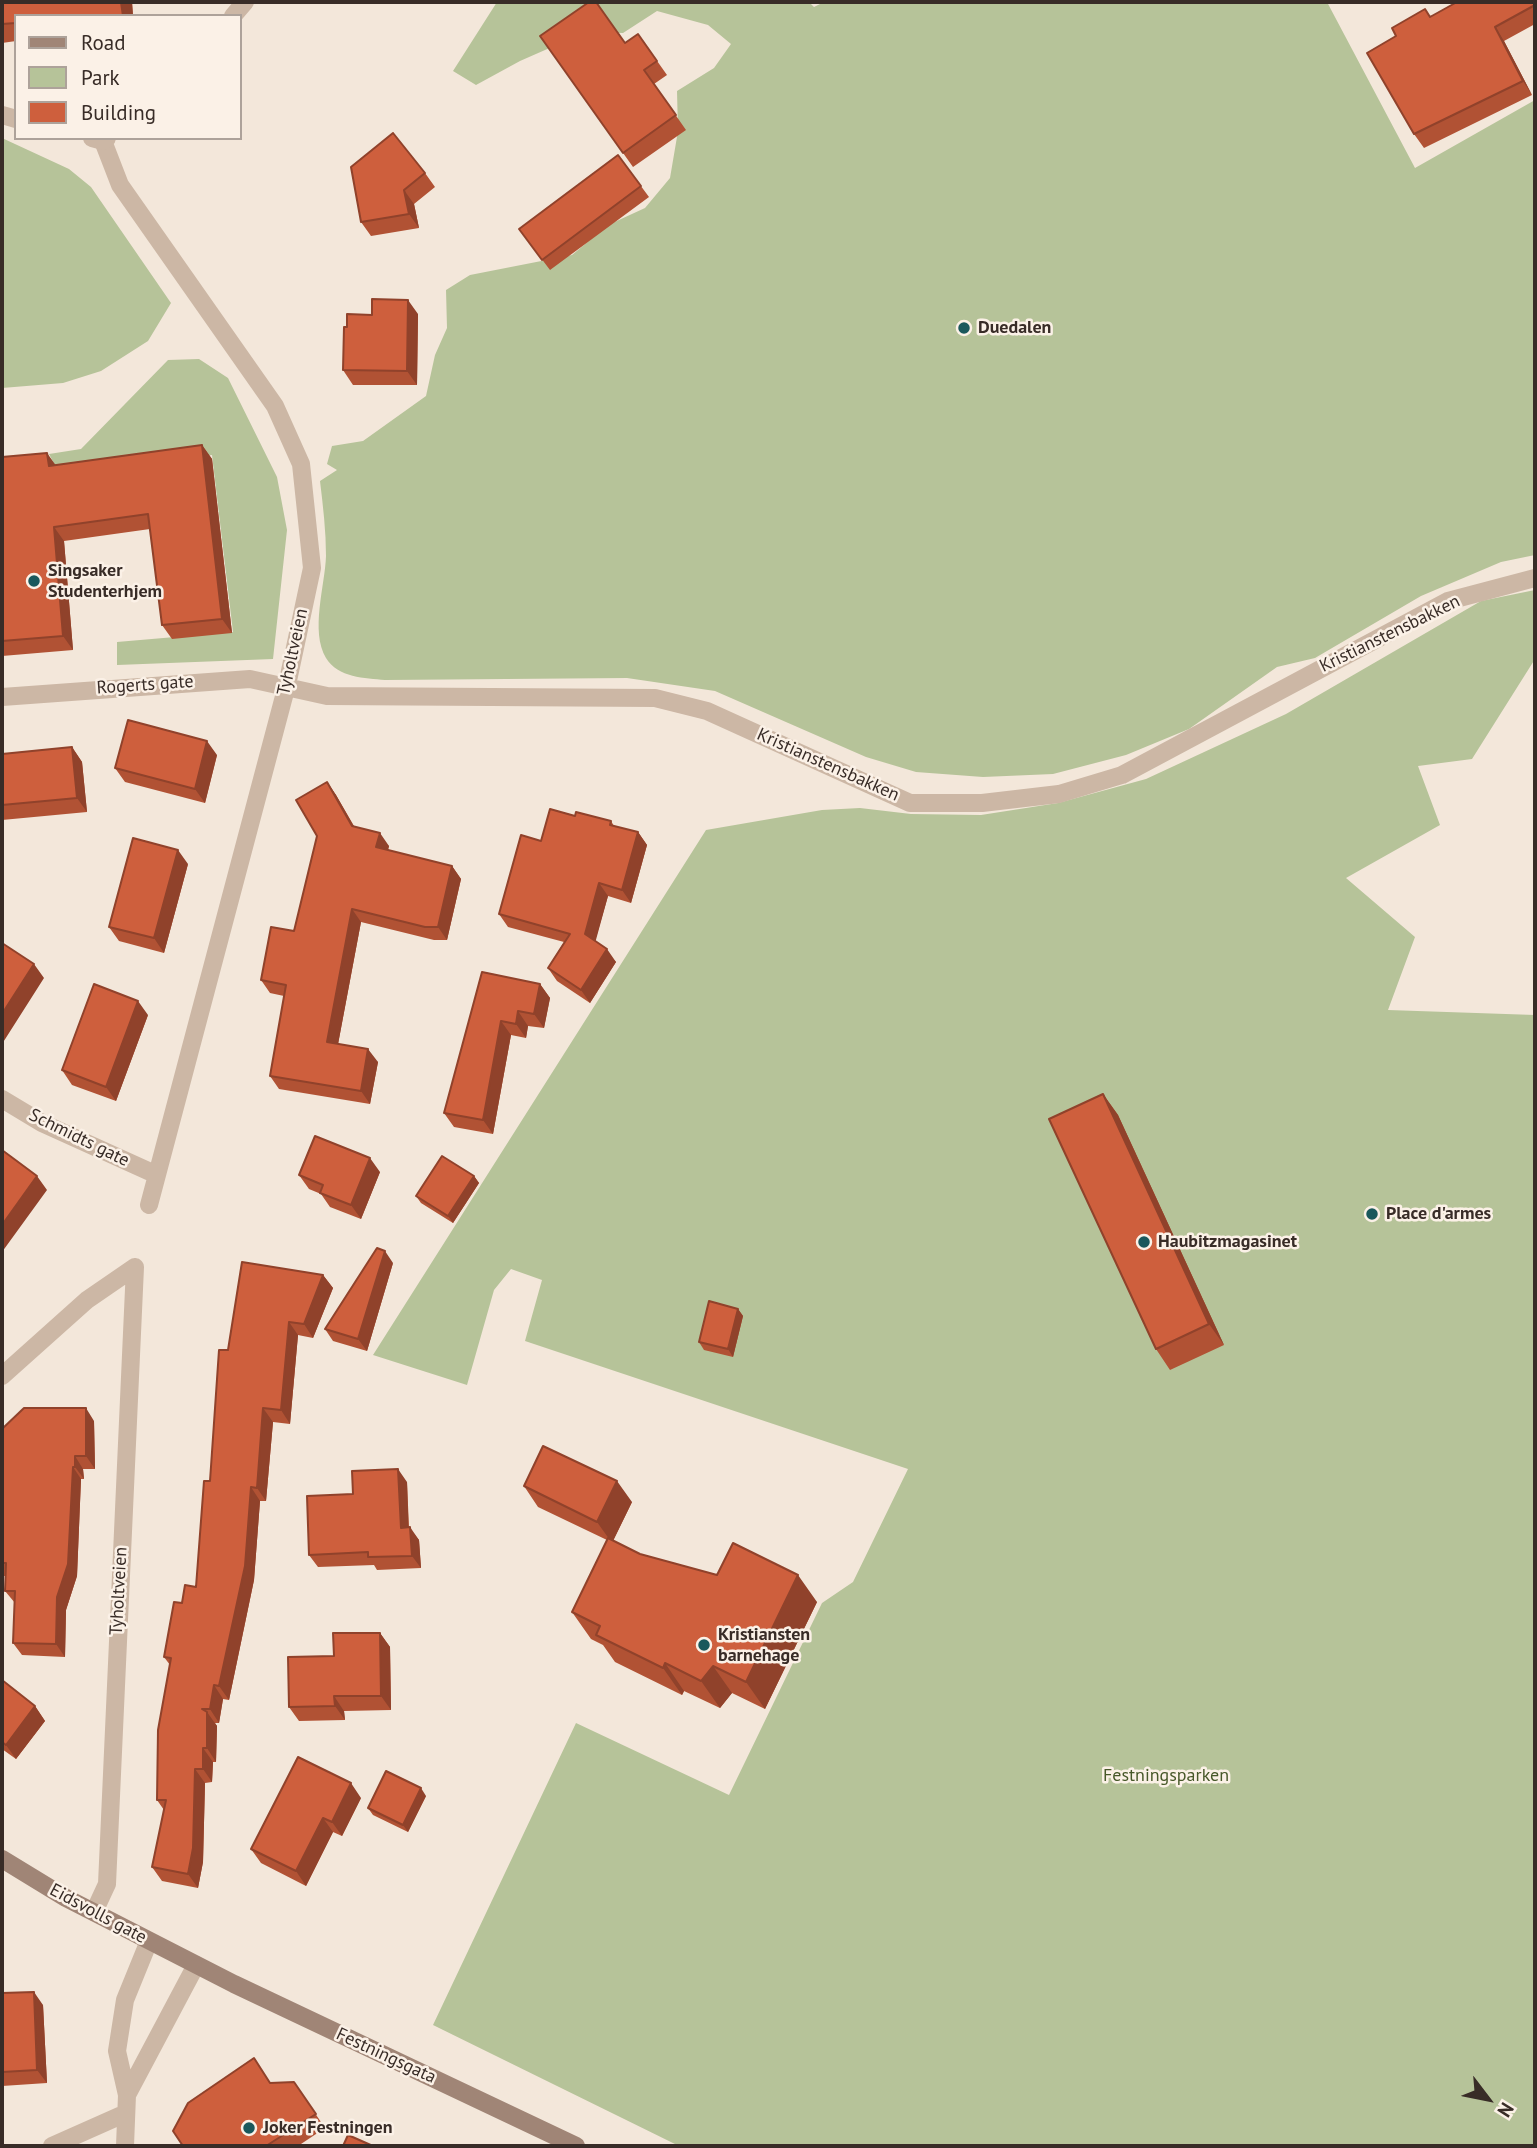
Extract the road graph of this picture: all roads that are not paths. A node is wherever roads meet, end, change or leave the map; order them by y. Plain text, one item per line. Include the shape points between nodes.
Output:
1 (100, 140) edge
2 (1535, 578) edge
3 (287, 685) junction
4 (2, 697) edge
5 (2, 1100) edge
6 (157, 1175) junction
7 (149, 1205) dead end
8 (2, 1376) edge
9 (2, 1859) edge
10 (94, 1912) junction
11 (149, 1941) junction
12 (196, 1965) junction
13 (127, 2095) junction
14 (124, 2114) junction
15 (52, 2146) edge
16 (125, 2146) edge
17 (576, 2146) edge

1 - 3 street, Tyholtveien via 120,185 275,406 301,464 312,568
2 - 3 street, Kristianstensbakken via 1448,601 1122,775 1059,794 982,803 910,803 707,711 655,698 327,696
3 - 4 street, Rogerts gate via 250,679
3 - 6 street, Tyholtveien
5 - 6 street, Schmidts gate
6 - 7 street, Tyholtveien
8 - 10 street, Tyholtveien via 87,1300 135,1267 107,1884
9 - 10 main road, Eidsvolls gate
10 - 11 main road, Eidsvolls gate
11 - 12 main road, Eidsvolls gate
11 - 13 street via 125,2000 117,2051
12 - 13 street
12 - 17 main road, Festningsgata
13 - 14 street
14 - 15 street
14 - 16 street

